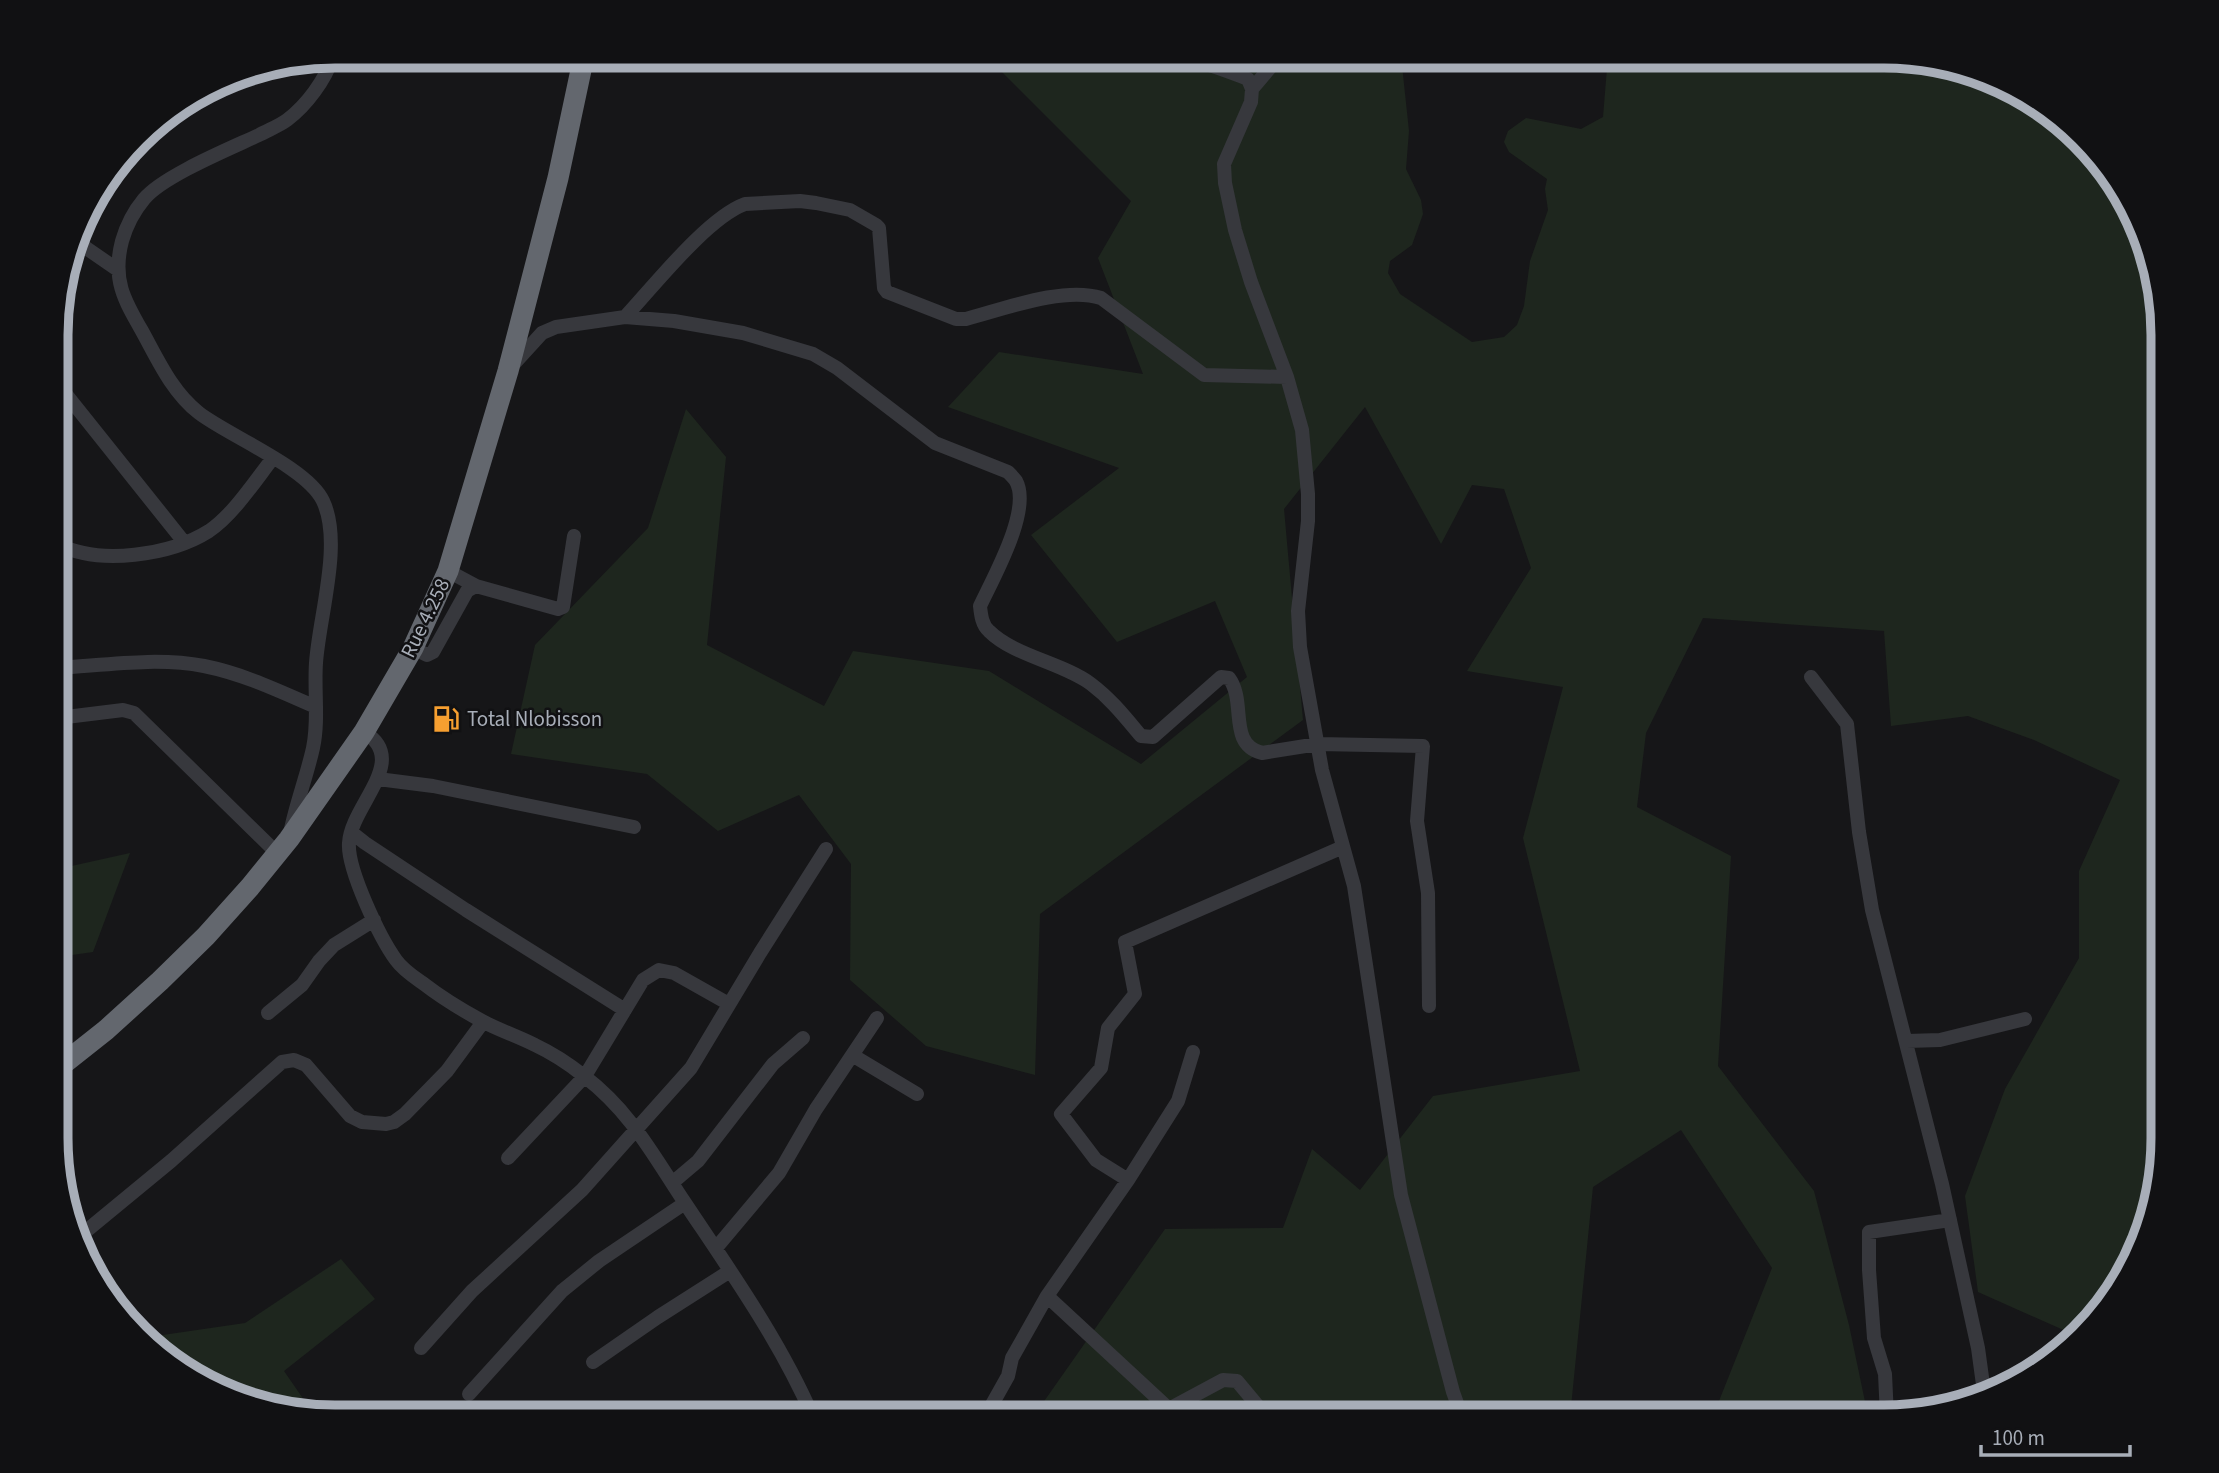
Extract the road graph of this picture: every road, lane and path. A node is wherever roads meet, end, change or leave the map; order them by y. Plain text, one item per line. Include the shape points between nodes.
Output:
1 (327, 68) edge
2 (581, 68) edge
3 (1216, 68) edge
4 (1270, 68) edge
5 (1252, 89) junction
6 (84, 246) edge
7 (118, 270) junction
8 (625, 317) junction
9 (508, 371) junction
10 (1287, 377) junction
11 (68, 397) edge
12 (274, 458) junction
13 (574, 536) dead end
14 (184, 542) junction
15 (68, 548) edge
16 (448, 571) junction
17 (476, 586) junction
18 (412, 648) junction
19 (68, 667) edge
20 (1811, 677) dead end
21 (316, 707) junction
22 (68, 717) edge
23 (365, 732) junction
24 (1318, 744) junction
25 (377, 779) junction
26 (634, 827) dead end
27 (351, 832) junction
28 (283, 846) junction
29 (1343, 846) junction
30 (825, 849) dead end
31 (374, 920) junction
32 (729, 1004) junction
33 (1429, 1006) dead end
34 (625, 1010) junction
35 (268, 1013) dead end
36 (877, 1018) dead end
37 (2025, 1018) dead end
38 (483, 1022) junction
39 (803, 1038) dead end
40 (1907, 1041) junction
41 (1193, 1052) dead end
42 (852, 1055) junction
43 (68, 1060) edge
44 (585, 1076) junction
45 (918, 1094) dead end
46 (637, 1129) junction
47 (508, 1158) dead end
48 (1128, 1180) junction
49 (672, 1183) junction
50 (685, 1203) junction
51 (1950, 1220) junction
52 (85, 1231) edge
53 (716, 1248) junction
54 (730, 1271) junction
55 (1047, 1296) junction
56 (421, 1348) dead end
57 (593, 1362) dead end
58 (1983, 1385) edge
59 (470, 1394) dead end
60 (807, 1405) edge
61 (992, 1405) edge
62 (1160, 1405) edge
63 (1181, 1405) edge
64 (1257, 1405) edge
65 (1458, 1405) edge
66 (1886, 1405) edge

1 - 7 street via 317,88 285,121 167,181 145,198 122,241
2 - 9 highway, Rue 4.258
3 - 5 street via 1248,79
4 - 5 street
5 - 10 street via 1251,102 1224,164 1225,183 1251,282
6 - 7 street
7 - 12 street via 124,299 178,392 200,414
8 - 9 street via 542,333
8 - 10 street via 703,232 738,207 800,201 850,210 876,225 887,292 956,319 1065,295 1091,295 1205,375
8 - 24 street via 743,333 813,354 935,443 1009,472 1016,481 1019,506 980,606 981,618 988,631 1012,646 1089,683 1116,705 1141,736 1153,737 1221,677 1229,678 1236,690 1246,746 1262,753
9 - 16 highway, Rue 4.258
10 - 24 street via 1305,457 1308,521 1298,611
11 - 14 street
12 - 14 street via 223,519
12 - 21 street via 312,485 329,516 330,553 317,650
13 - 17 street via 563,607
14 - 15 street via 127,555
16 - 17 street
16 - 18 highway, Rue 4.258
17 - 18 street via 467,592 433,652 427,655
18 - 23 highway, Rue 4.258
19 - 21 street via 155,662 201,666 255,680
20 - 40 street via 1847,724 1872,910
21 - 28 street via 314,746
22 - 28 street via 123,710 134,713
23 - 25 street via 376,739 383,753
23 - 28 highway, Rue 4.258
24 - 29 street
24 - 33 street via 1423,746 1417,821 1428,893
25 - 26 street
25 - 27 street
27 - 31 street via 352,867
27 - 34 street
28 - 43 highway, Rue 4.258 via 206,936
29 - 48 street via 1125,942 1135,994 1108,1028 1101,1068 1061,1114 1096,1160
29 - 65 street via 1354,886 1401,1195
30 - 32 street
31 - 35 street via 334,945 302,985
31 - 38 street via 405,970
32 - 34 street via 674,973 659,970 643,980
32 - 46 street via 691,1068
34 - 44 street
36 - 42 street
37 - 40 street via 1940,1040
38 - 44 street via 536,1045
38 - 52 street via 447,1070 405,1114 386,1124 350,1116 306,1065 282,1062
39 - 49 street via 772,1064 698,1161
40 - 51 street
41 - 48 street via 1178,1101
42 - 45 street
42 - 53 street via 779,1173
44 - 46 street
44 - 47 street
46 - 49 street
46 - 56 street via 582,1191 472,1291
48 - 55 street
49 - 50 street
50 - 53 street
50 - 59 street via 562,1291
51 - 58 street
51 - 66 street via 1870,1232 1874,1338 1885,1374
53 - 54 street
54 - 57 street
54 - 60 street
55 - 61 street
55 - 62 street
63 - 64 street via 1223,1380 1237,1381

